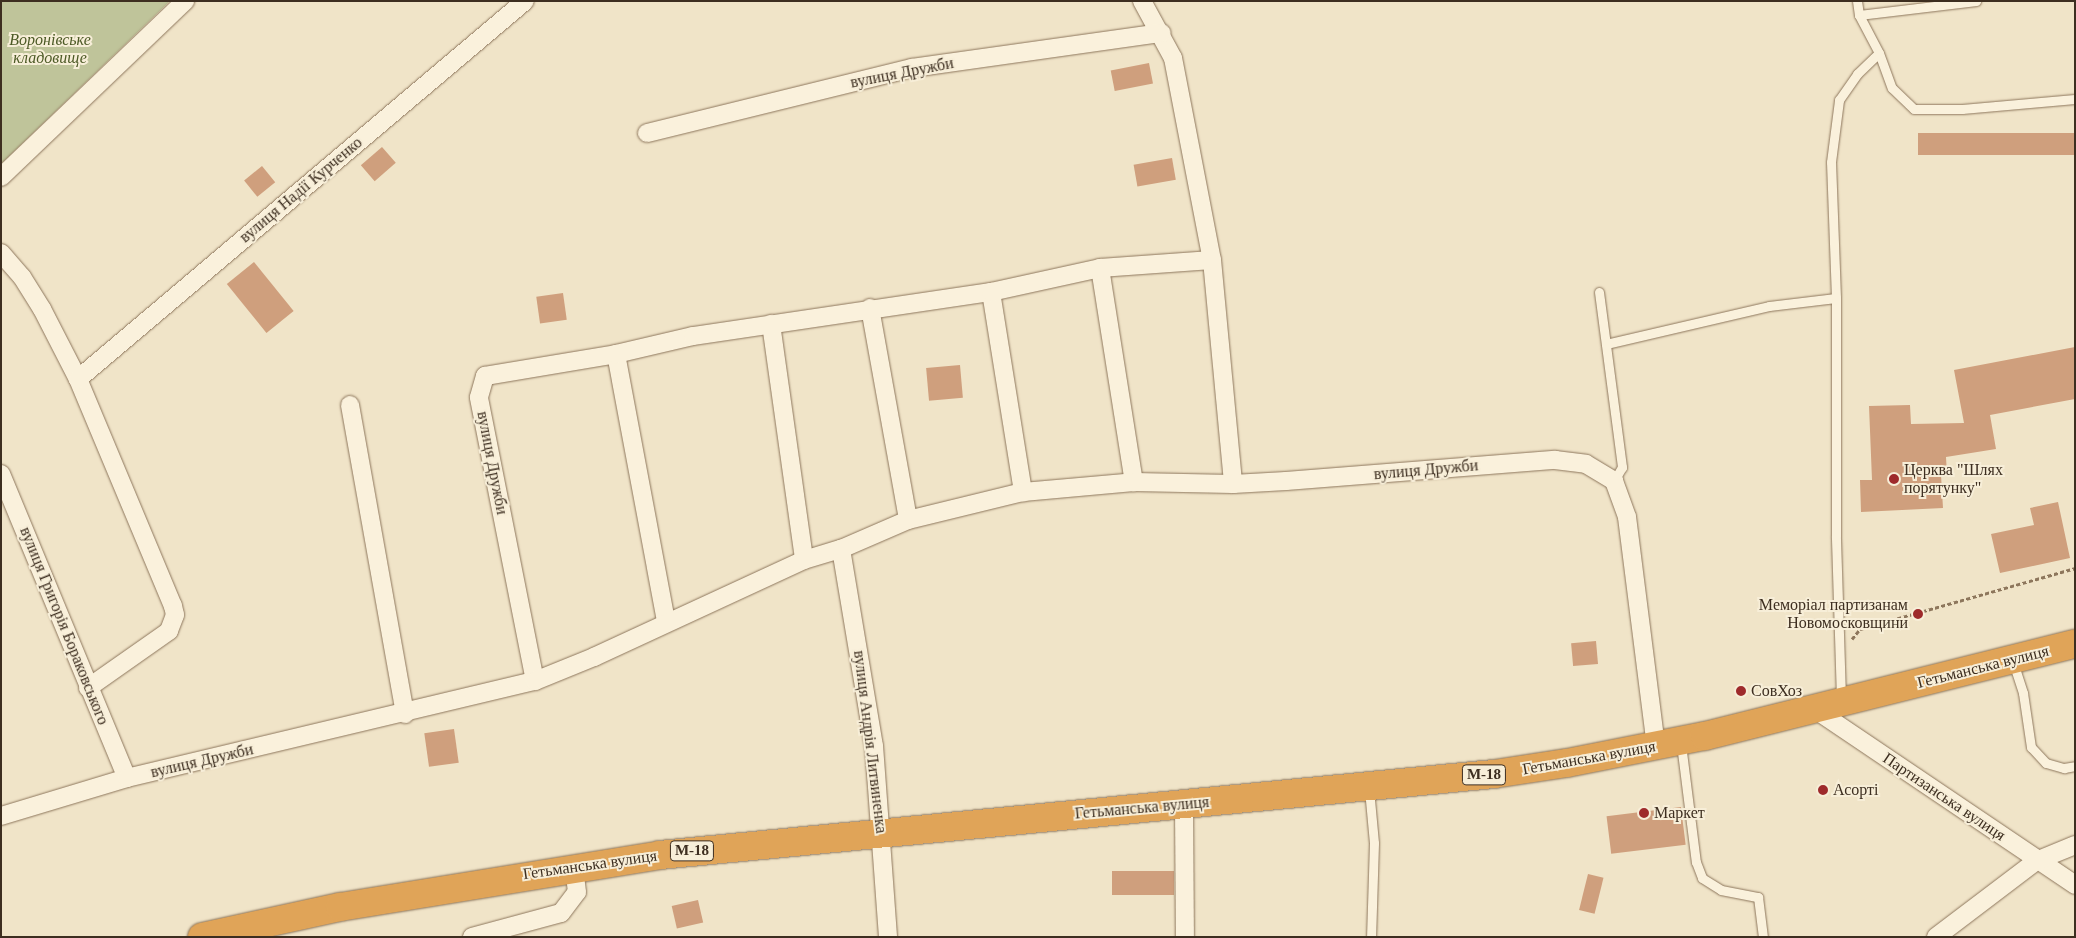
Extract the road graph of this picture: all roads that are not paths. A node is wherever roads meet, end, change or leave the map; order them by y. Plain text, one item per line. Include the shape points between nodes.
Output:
1 (185, 1) edge
2 (525, 1) edge
3 (1142, 1) edge
4 (1857, 1) edge
5 (1976, 1) edge
6 (1860, 15) junction
7 (1162, 33) junction
8 (1879, 53) junction
9 (2075, 100) edge
10 (647, 133) dead end
11 (1, 177) edge
12 (1, 253) edge
13 (1212, 260) junction
14 (1100, 268) junction
15 (991, 292) junction
16 (1599, 292) dead end
17 (1836, 298) junction
18 (870, 308) junction
19 (771, 324) junction
20 (1606, 344) junction
21 (616, 354) junction
22 (78, 380) junction
23 (350, 404) dead end
24 (1, 474) edge
25 (1614, 481) junction
26 (1134, 482) junction
27 (1233, 484) junction
28 (1023, 492) junction
29 (908, 520) junction
30 (841, 549) junction
31 (804, 560) junction
32 (666, 622) junction
33 (2075, 644) edge
34 (2012, 660) junction
35 (535, 681) junction
36 (88, 688) junction
37 (1842, 701) junction
38 (1813, 708) junction
39 (405, 714) junction
40 (1668, 744) junction
41 (2075, 766) edge
42 (127, 778) junction
43 (1369, 786) junction
44 (1184, 805) junction
45 (1, 816) edge
46 (882, 833) junction
47 (2075, 845) edge
48 (2036, 860) junction
49 (574, 867) junction
50 (2075, 885) edge
51 (202, 937) edge
52 (472, 937) edge
53 (888, 937) edge
54 (1185, 937) edge
55 (1371, 937) edge
56 (1764, 937) edge
57 (1936, 937) edge

1 - 11 street
2 - 22 street, вулиця Надії Курченко
3 - 7 street
4 - 6 lane
5 - 6 lane
6 - 8 lane
7 - 10 street, вулиця Дружби via 912,68
7 - 13 street via 1174,58
8 - 9 lane via 1892,88 1914,109 1962,109
8 - 17 lane via 1856,74 1839,100 1831,162
12 - 22 street via 22,277 42,309
13 - 14 street, вулиця Дружби
13 - 27 street
14 - 15 street, вулиця Дружби
14 - 26 street
15 - 18 street, вулиця Дружби
15 - 28 street
16 - 20 lane
17 - 20 lane via 1769,306
17 - 37 lane
18 - 19 street, вулиця Дружби
18 - 29 street
19 - 21 street, вулиця Дружби via 693,336
19 - 31 street
20 - 25 lane via 1622,467
21 - 32 street
21 - 35 street, вулиця Дружби via 485,376 478,397
22 - 36 street via 175,615 169,631
23 - 39 street
24 - 36 street, вулиця Григорія Бораковського
25 - 27 street, вулиця Дружби via 1586,464 1555,460
25 - 40 street via 1627,517
26 - 27 street, вулиця Дружби
26 - 28 street, вулиця Дружби
28 - 29 street, вулиця Дружби
29 - 30 street, вулиця Дружби
30 - 31 street, вулиця Дружби
30 - 46 street, вулиця Андрія Литвиненка via 874,746
31 - 32 street, вулиця Дружби
32 - 35 street, вулиця Дружби via 594,658
33 - 34 highway, Гетьманська вулиця / М-18
34 - 37 highway, Гетьманська вулиця / М-18
34 - 41 lane via 2023,693 2031,748 2046,764 2064,768
35 - 39 street, вулиця Дружби
36 - 42 street, вулиця Григорія Бораковського
37 - 38 highway, Гетьманська вулиця / М-18
38 - 40 highway, Гетьманська вулиця / М-18
38 - 48 street, Партизанська вулиця
39 - 42 street, вулиця Дружби
40 - 43 highway, Гетьманська вулиця / М-18 via 1494,774
40 - 56 lane via 1702,878 1721,890 1758,897
42 - 45 street, вулиця Дружби
43 - 44 highway, Гетьманська вулиця / М-18
43 - 55 lane via 1374,843
44 - 46 highway, Гетьманська вулиця / М-18
44 - 54 street
46 - 49 highway, Гетьманська вулиця / М-18
46 - 53 street, вулиця Андрія Литвиненка
47 - 48 street
48 - 50 street, Партизанська вулиця
48 - 57 street
49 - 51 highway, Гетьманська вулиця / М-18 via 340,907
49 - 52 street via 577,892 562,913

